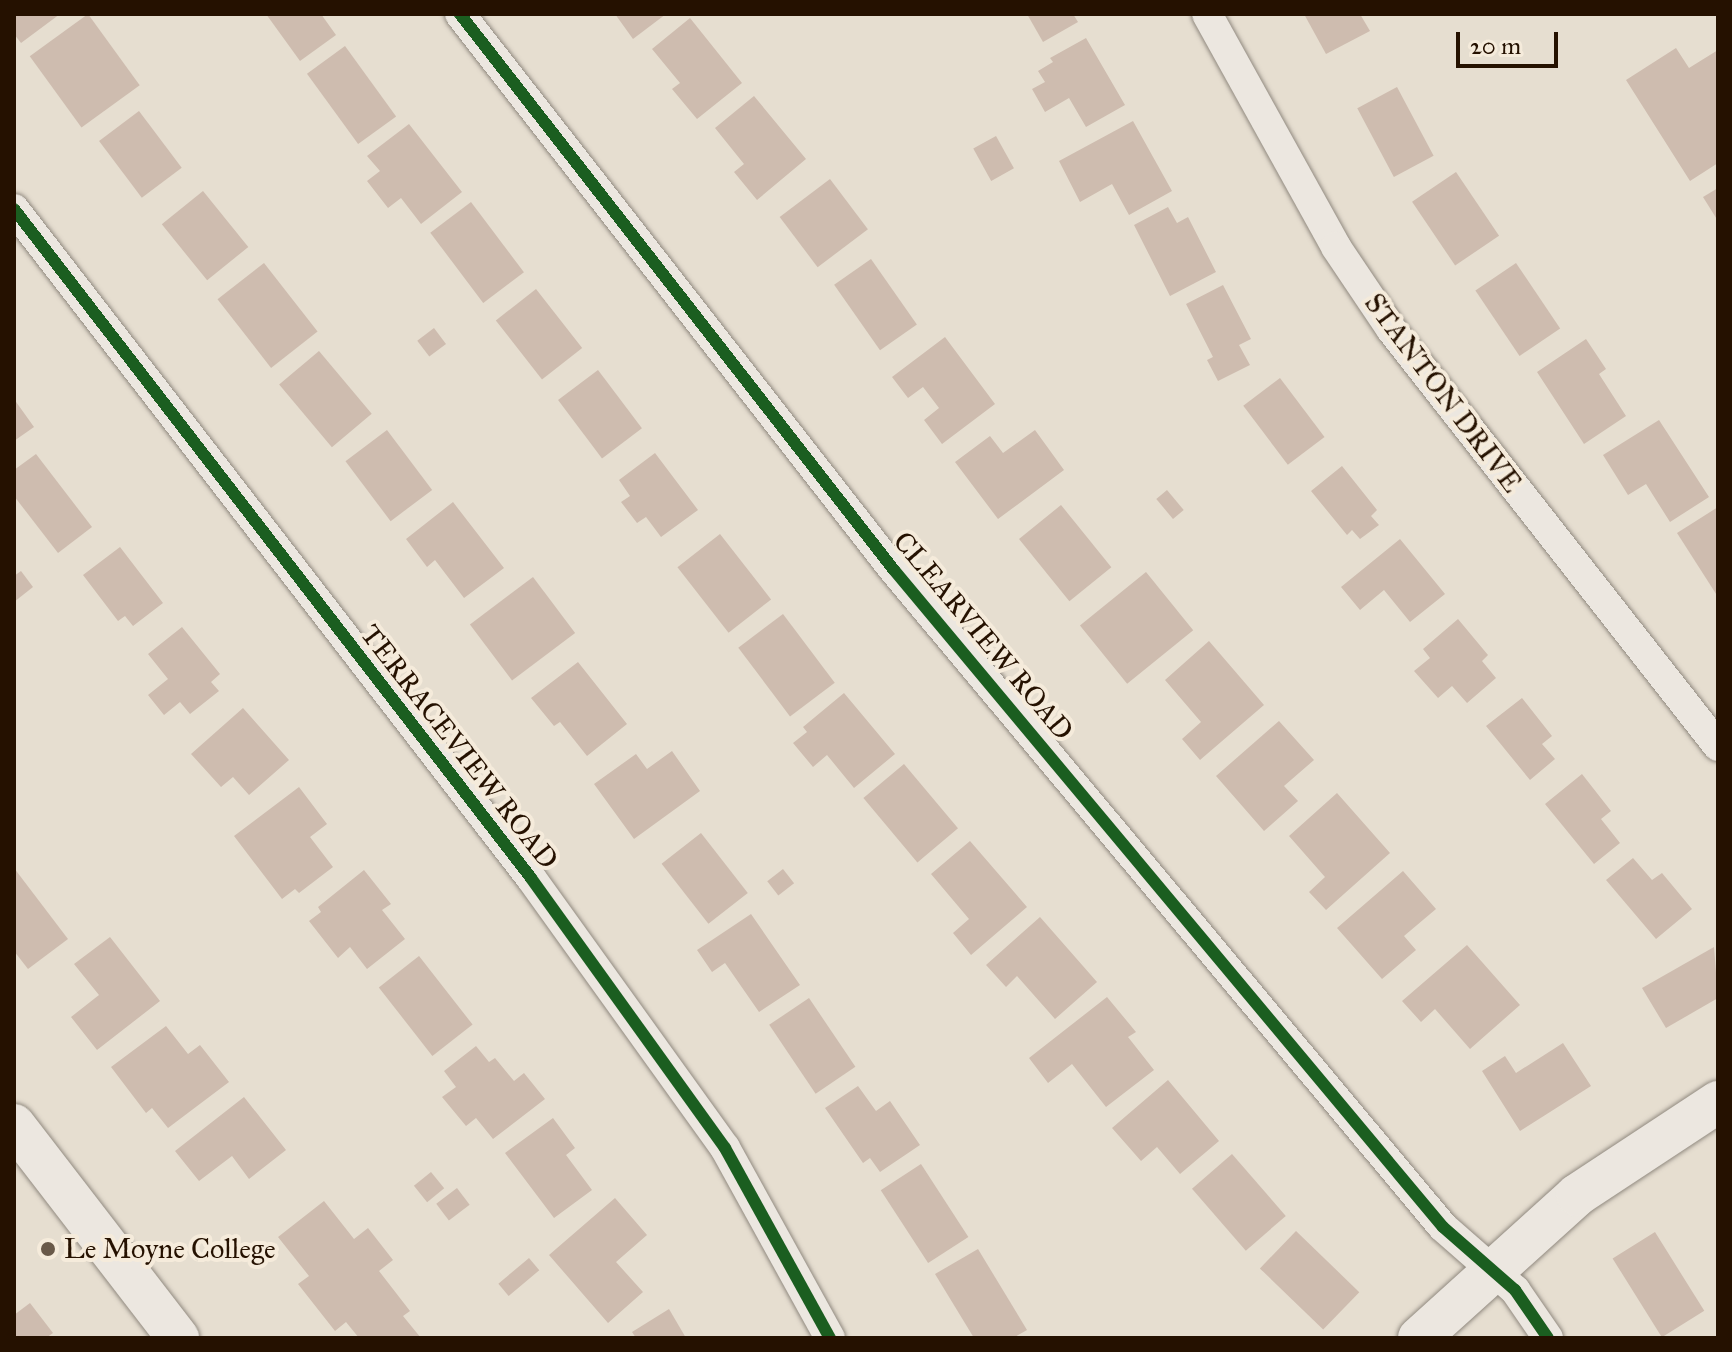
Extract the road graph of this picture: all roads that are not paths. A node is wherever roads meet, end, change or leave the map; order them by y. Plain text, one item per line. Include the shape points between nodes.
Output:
1 (460, 14) edge
2 (1207, 14) edge
3 (14, 209) edge
4 (1718, 746) edge
5 (1718, 1102) edge
6 (14, 1125) edge
7 (1491, 1269) junction
8 (178, 1338) edge
9 (830, 1338) edge
10 (1419, 1338) edge
11 (1548, 1338) edge

1 - 7 street, CLEARVIEW ROAD via 894,570 1443,1227
2 - 4 street, STANTON DRIVE via 1336,247 1391,329
3 - 9 street, TERRACEVIEW ROAD via 531,878 725,1148
5 - 7 street via 1577,1195
6 - 8 street
7 - 10 street
7 - 11 street, CLEARVIEW ROAD via 1515,1290

